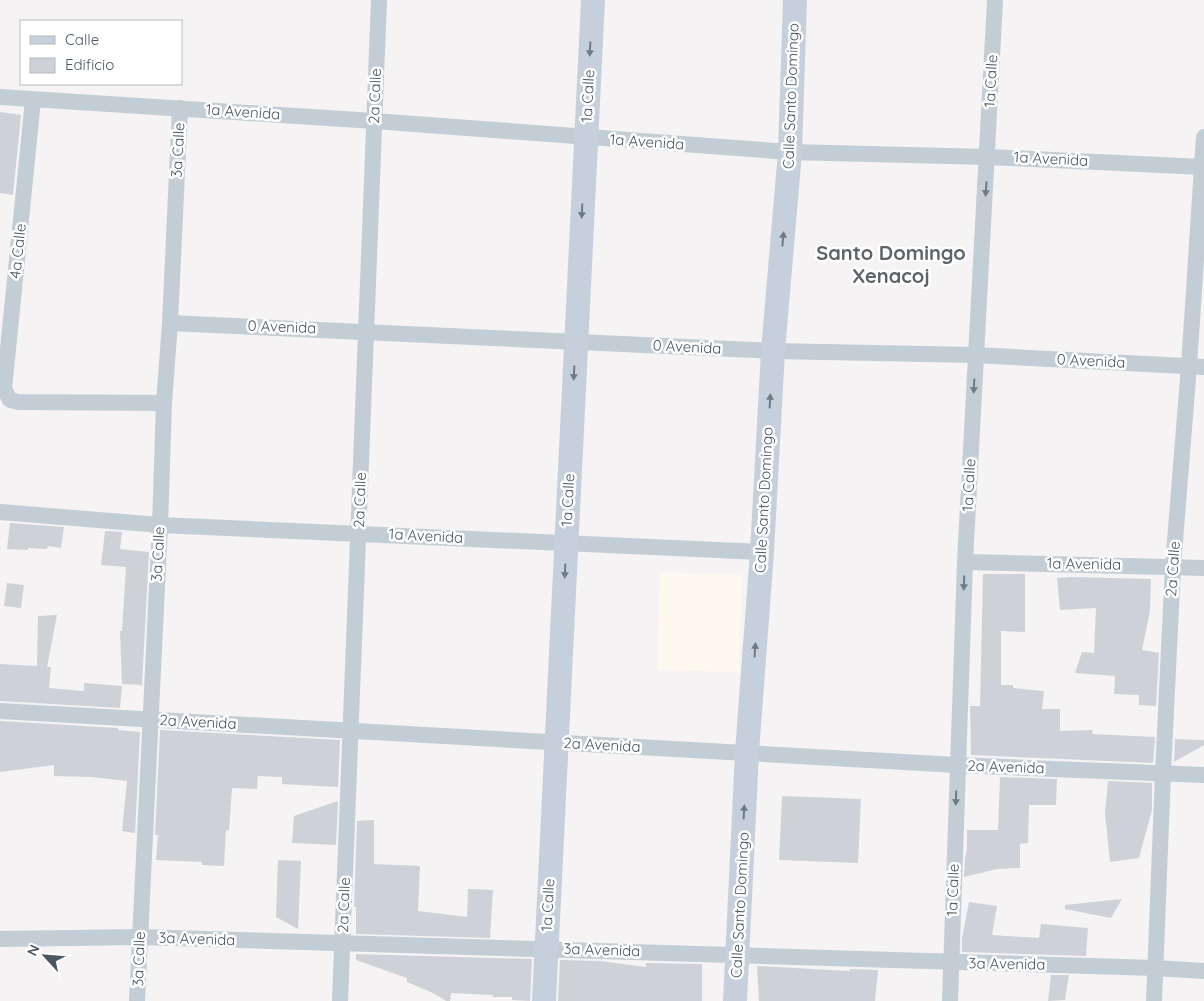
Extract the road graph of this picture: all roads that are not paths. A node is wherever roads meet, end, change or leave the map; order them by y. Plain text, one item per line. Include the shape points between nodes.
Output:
1 (379, 0) edge
2 (593, 0) edge
3 (795, 0) edge
4 (995, 0) edge
5 (0, 97) edge
6 (33, 100) junction
7 (180, 108) junction
8 (374, 121) junction
9 (586, 137) junction
10 (1204, 137) edge
11 (790, 152) junction
12 (988, 156) junction
13 (1203, 167) edge
14 (170, 323) junction
15 (366, 331) junction
16 (576, 342) junction
17 (773, 351) junction
18 (975, 355) junction
19 (4, 358) edge
20 (1196, 367) edge
21 (164, 403) junction
22 (0, 512) edge
23 (160, 525) junction
24 (358, 533) junction
25 (566, 543) junction
26 (762, 552) junction
27 (965, 562) junction
28 (1173, 566) junction
29 (1204, 568) edge
30 (0, 711) edge
31 (150, 720) junction
32 (351, 730) junction
33 (556, 742) junction
34 (747, 752) junction
35 (957, 765) junction
36 (1163, 773) junction
37 (1204, 776) edge
38 (140, 937) junction
39 (0, 939) edge
40 (342, 943) junction
41 (546, 948) junction
42 (738, 955) junction
43 (951, 962) junction
44 (1155, 968) junction
45 (1204, 971) edge
46 (137, 1001) edge
47 (340, 1001) edge
48 (544, 1001) edge
49 (736, 1001) edge
50 (950, 1001) edge
51 (1154, 1001) edge

1 - 8 street, 2a Calle
2 -> 9 main road, 1a Calle
3 - 11 main road, Calle Santo Domingo
4 - 12 street, 1a Calle
5 - 6 street, 1a Avenida
6 - 7 street, 1a Avenida
6 - 19 street, 4a Calle
7 - 8 street, 1a Avenida
7 - 14 street, 3a Calle
8 - 9 street, 1a Avenida
8 - 15 street, 2a Calle
9 - 11 street, 1a Avenida
9 -> 16 main road, 1a Calle
10 - 13 street, 2a Calle
11 - 12 street, 1a Avenida
17 -> 11 main road, Calle Santo Domingo
12 - 13 street, 1a Avenida
12 -> 18 street, 1a Calle
13 - 20 street, 2a Calle
14 - 15 street, 0 Avenida
14 - 21 street, 3a Calle
15 - 16 street, 0 Avenida
15 - 24 street, 2a Calle
16 - 17 street, 0 Avenida
16 -> 25 main road, 1a Calle
17 - 18 street, 0 Avenida
26 -> 17 main road, Calle Santo Domingo
18 - 20 street, 0 Avenida
18 -> 27 street, 1a Calle
19 - 21 street, 4a Calle via 4,389 10,400
20 - 28 street, 2a Calle
21 - 23 street, 3a Calle
22 - 23 street, 1a Avenida
23 - 24 street, 1a Avenida
23 - 31 street, 3a Calle
24 - 25 street, 1a Avenida
24 - 32 street, 2a Calle
25 - 26 street, 1a Avenida
25 -> 33 main road, 1a Calle
34 -> 26 main road, Calle Santo Domingo
27 - 28 street, 1a Avenida
27 -> 35 street, 1a Calle
28 - 29 street, 1a Avenida
28 - 36 street, 2a Calle
30 - 31 street, 2a Avenida
31 - 32 street, 2a Avenida
31 - 38 street, 3a Calle
32 - 33 street, 2a Avenida
32 - 40 street, 2a Calle
33 - 34 street, 2a Avenida
33 - 41 main road, 1a Calle
34 - 35 street, 2a Avenida
42 -> 34 main road, Calle Santo Domingo
35 - 36 street, 2a Avenida
35 -> 43 street, 1a Calle
36 - 37 street, 2a Avenida
36 - 44 street, 2a Calle
38 - 39 street, 3a Avenida
38 - 40 street, 3a Avenida
38 - 46 street, 3a Calle
40 - 41 street, 3a Avenida
40 - 47 street, 2a Calle
41 - 42 street, 3a Avenida
41 - 48 main road, 1a Calle
42 - 43 street, 3a Avenida
42 - 49 main road, Calle Santo Domingo
43 - 44 street, 3a Avenida
43 - 50 street, 1a Calle
44 - 45 street, 3a Avenida
44 - 51 street, 2a Calle

